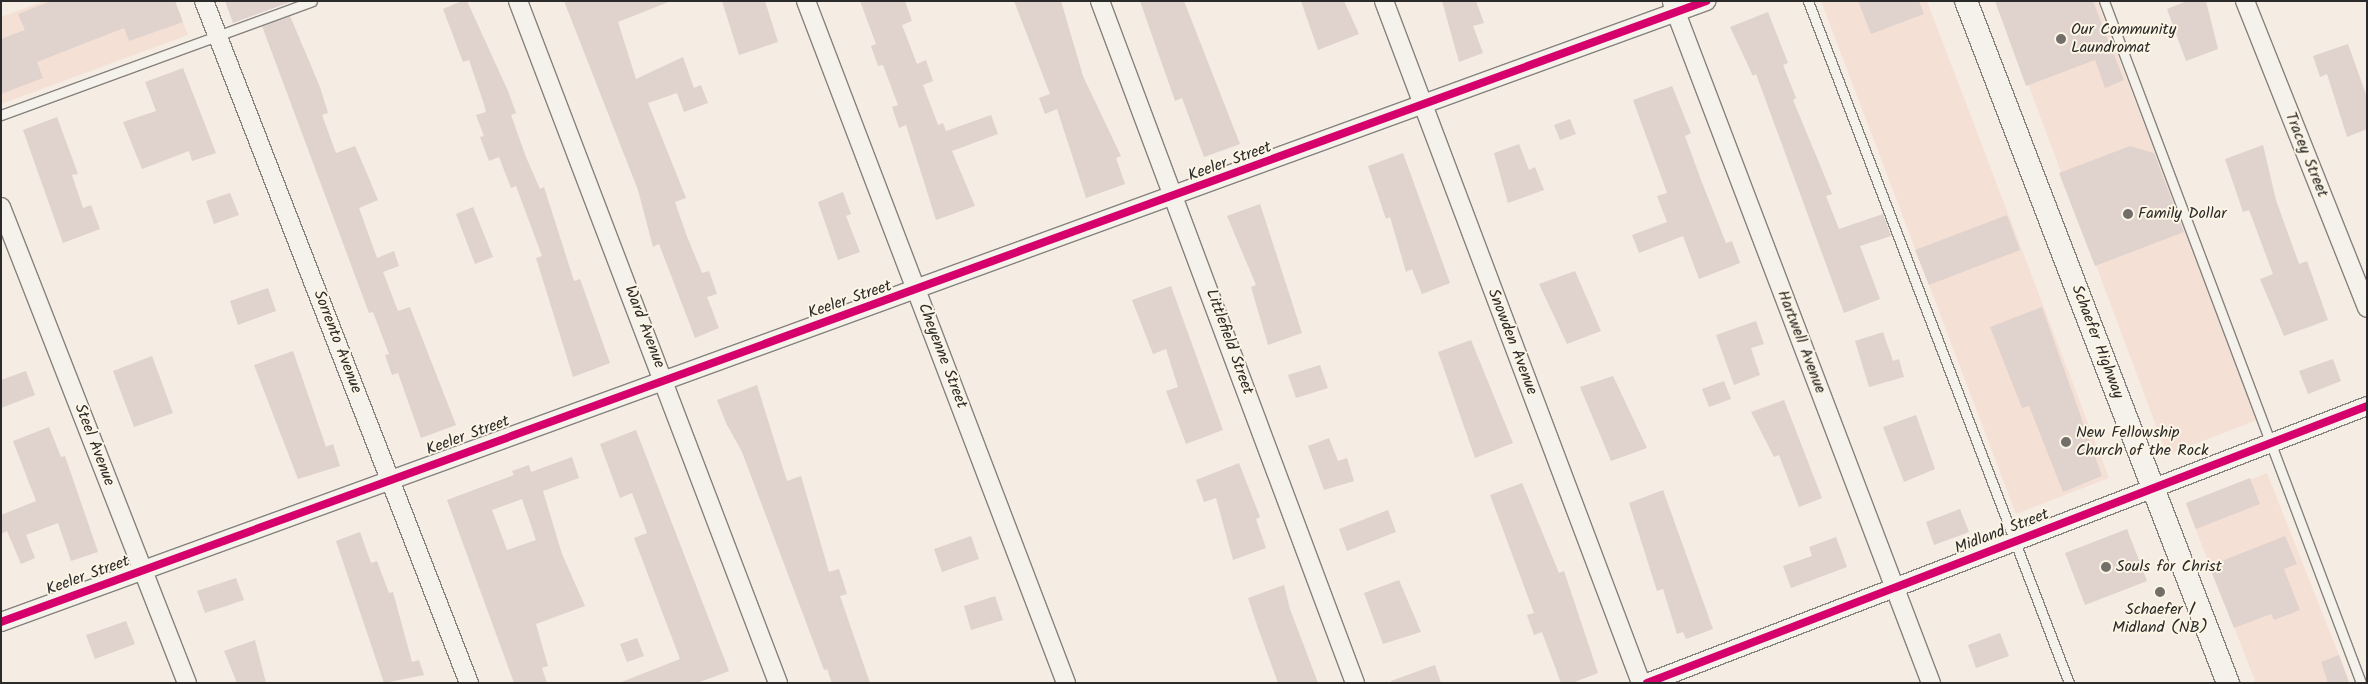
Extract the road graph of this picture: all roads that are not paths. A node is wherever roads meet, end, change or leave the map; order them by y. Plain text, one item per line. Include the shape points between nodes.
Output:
1 (204, 1) edge
2 (312, 1) edge
3 (518, 1) edge
4 (806, 1) edge
5 (1100, 1) edge
6 (1384, 1) edge
7 (1706, 1) edge
8 (1808, 1) edge
9 (1966, 1) edge
10 (2104, 1) edge
11 (2244, 1) edge
12 (1674, 7) edge
13 (218, 36) junction
14 (1423, 106) junction
15 (1, 115) edge
16 (1176, 197) junction
17 (1, 207) edge
18 (917, 291) junction
19 (2367, 308) edge
20 (664, 379) junction
21 (2367, 406) edge
22 (2270, 444) junction
23 (390, 479) junction
24 (2154, 489) junction
25 (2015, 542) junction
26 (142, 571) junction
27 (1894, 588) junction
28 (1, 622) edge
29 (186, 683) edge
30 (469, 683) edge
31 (778, 683) edge
32 (1066, 683) edge
33 (1354, 683) edge
34 (1641, 683) edge
35 (1647, 683) edge
36 (1931, 683) edge
37 (2070, 683) edge
38 (2228, 683) edge
39 (2361, 683) edge

1 - 13 street, Sorrento Avenue
2 - 13 lane
3 - 20 street, Ward Avenue
4 - 18 street, Cheyenne Street
5 - 16 street, Littlefield Street
6 - 14 street, Snowden Avenue
7 - 12 street, Keeler Street
8 - 25 lane
9 - 24 street, Schaefer Highway
10 - 22 lane
11 - 19 street, Tracey Street
12 - 14 street, Keeler Street
12 - 27 street, Hartwell Avenue
13 - 15 lane
13 - 23 street, Sorrento Avenue
14 - 16 street, Keeler Street
14 - 34 street, Snowden Avenue
16 - 18 street, Keeler Street
16 - 33 street, Littlefield Street
17 - 26 street, Steel Avenue
18 - 20 street, Keeler Street
18 - 32 street, Cheyenne Street
20 - 23 street, Keeler Street
20 - 31 street, Ward Avenue
21 - 22 street, Midland Street
22 - 24 street, Midland Street
22 - 39 lane
23 - 26 street, Keeler Street
23 - 30 street, Sorrento Avenue
24 - 25 street, Midland Street
24 - 38 street, Schaefer Highway
25 - 27 street, Midland Street
25 - 37 lane
26 - 28 street, Keeler Street
26 - 29 street, Steel Avenue
27 - 35 street, Midland Street
27 - 36 street, Hartwell Avenue

